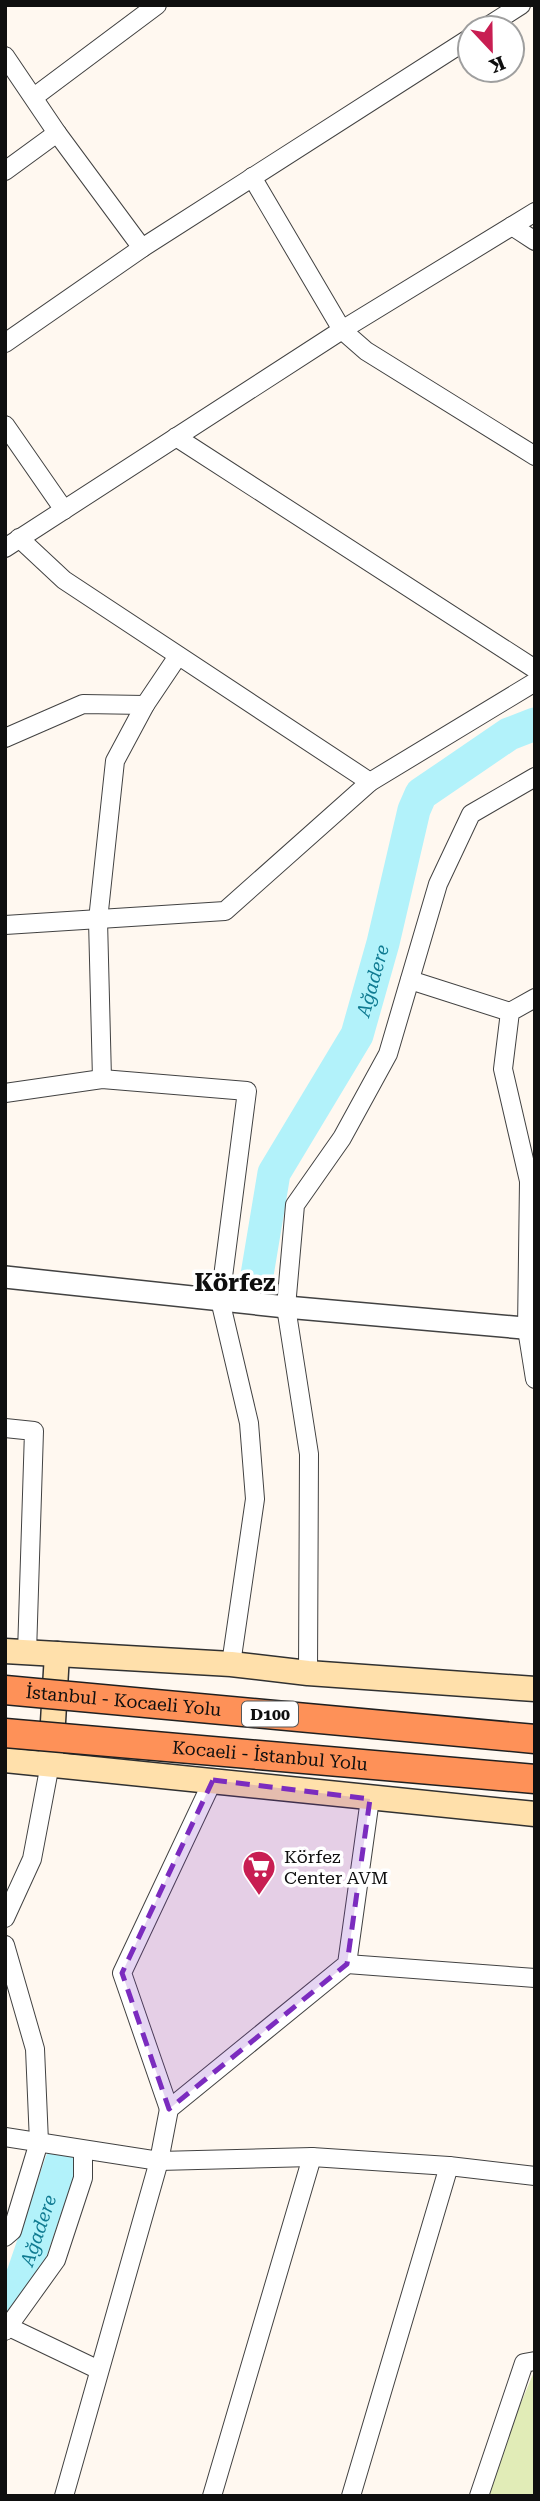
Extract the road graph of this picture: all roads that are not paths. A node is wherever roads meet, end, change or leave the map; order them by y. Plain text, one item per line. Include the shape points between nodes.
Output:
1 (157, 5) edge
2 (456, 47) edge
3 (5, 56) edge
4 (34, 97) junction
5 (57, 133) junction
6 (5, 171) edge
7 (252, 177) junction
8 (535, 212) edge
9 (512, 226) junction
10 (535, 241) edge
11 (142, 248) junction
12 (342, 330) junction
13 (5, 343) edge
14 (5, 425) edge
15 (176, 437) junction
16 (535, 456) edge
17 (64, 510) junction
18 (12, 543) edge
19 (178, 656) junction
20 (535, 669) edge
21 (535, 682) edge
22 (145, 705) junction
23 (5, 738) edge
24 (535, 776) edge
25 (370, 782) junction
26 (98, 919) junction
27 (5, 925) edge
28 (410, 980) junction
29 (535, 998) edge
30 (510, 1012) junction
31 (102, 1079) junction
32 (5, 1093) edge
33 (532, 1179) edge
34 (5, 1277) edge
35 (220, 1300) junction
36 (286, 1307) junction
37 (531, 1329) edge
38 (535, 1379) edge
39 (5, 1428) edge
40 (16, 1652) edge
41 (57, 1654) junction
42 (232, 1664) junction
43 (308, 1673) junction
44 (535, 1689) edge
45 (5, 1690) edge
46 (5, 1732) edge
47 (535, 1739) edge
48 (5, 1760) edge
49 (50, 1764) junction
50 (535, 1779) edge
51 (214, 1780) junction
52 (370, 1799) junction
53 (535, 1814) edge
54 (5, 1918) edge
55 (5, 1945) edge
56 (347, 1964) junction
57 (535, 1978) edge
58 (169, 2109) junction
59 (5, 2137) edge
60 (39, 2143) junction
61 (83, 2151) junction
62 (312, 2157) junction
63 (159, 2161) junction
64 (449, 2166) junction
65 (535, 2175) edge
66 (5, 2237) edge
67 (7, 2329) edge
68 (535, 2361) edge
69 (99, 2370) junction
70 (64, 2496) edge
71 (212, 2496) edge
72 (351, 2496) edge
73 (479, 2496) edge

1 - 4 street
2 - 7 street
3 - 4 street
4 - 5 street
5 - 6 street
5 - 11 street
7 - 11 street
7 - 12 street
8 - 9 street
9 - 10 street
9 - 12 street
11 - 13 street
12 - 15 street
12 - 16 street via 366,351
14 - 17 street
15 - 17 street
15 - 20 street
17 - 18 street
18 - 19 street
19 - 22 street
19 - 25 street
21 - 25 street
22 - 23 street via 83,704
22 - 26 street via 115,761
24 - 28 street via 471,814 438,884
25 - 26 street via 225,911
26 - 27 street
26 - 31 street
28 - 30 street
28 - 36 street via 388,1055 342,1139 295,1205
29 - 30 street
30 - 33 street via 503,1069
31 - 32 street
31 - 35 street via 247,1091
33 - 37 street
34 - 35 street
35 - 36 street
35 - 42 street via 249,1423 255,1499
36 - 37 street
36 - 43 street via 309,1454
37 - 38 street
39 - 40 street via 34,1431
40 - 41 main road
41 - 42 main road
41 - 49 main road
42 - 43 main road
43 - 44 main road
45 - 47 highway, İstanbul - Kocaeli Yolu / D100, bridge
46 - 50 highway, Kocaeli - İstanbul Yolu / D100, bridge
48 - 49 main road
49 - 51 main road
49 - 54 street via 32,1859
51 - 52 main road
51 - 58 street via 122,1973
52 - 53 main road
52 - 56 street
55 - 60 street via 35,2049
56 - 57 street
56 - 58 street
58 - 63 street
59 - 60 street
60 - 61 street
60 - 66 street via 12,2231
61 - 63 street
61 - 67 street via 83,2178 56,2260
62 - 63 street
62 - 64 street
62 - 71 street
63 - 69 street
64 - 65 street
64 - 72 street
67 - 69 street
68 - 73 street via 524,2363
69 - 70 street

